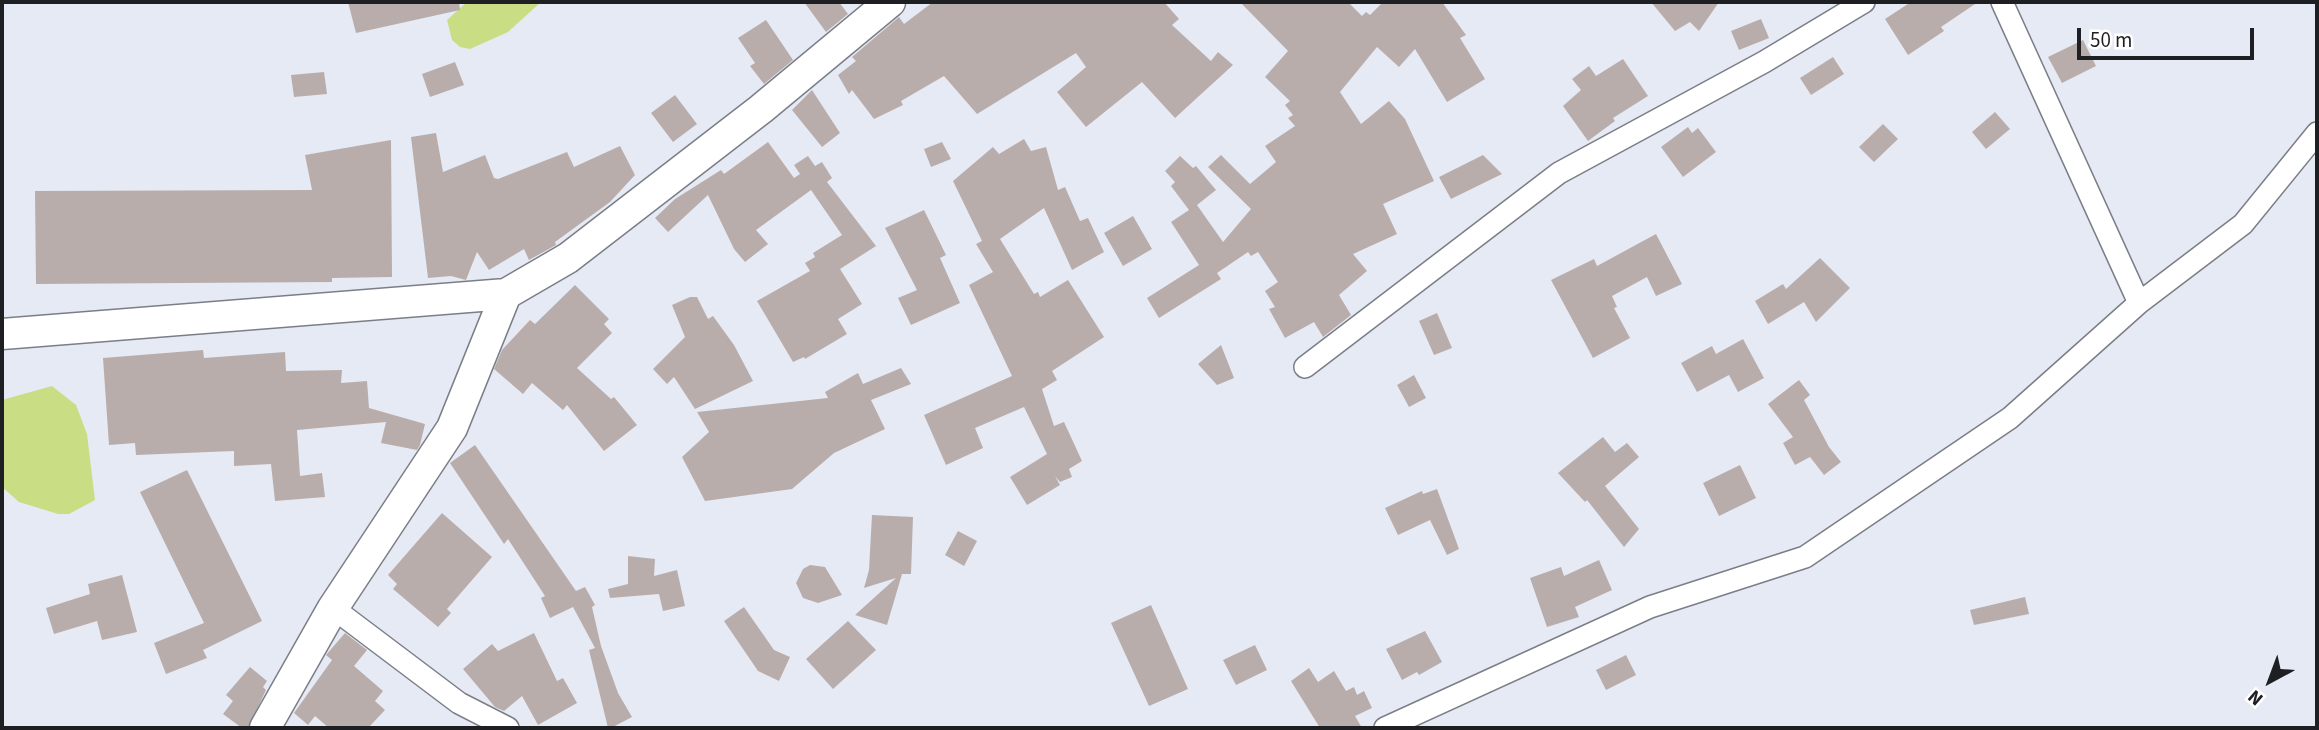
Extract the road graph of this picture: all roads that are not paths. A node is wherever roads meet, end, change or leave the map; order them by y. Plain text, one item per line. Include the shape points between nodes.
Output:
1 (890, 2) edge
2 (1864, 2) edge
3 (2002, 2) edge
4 (2317, 133) edge
5 (506, 294) junction
6 (2139, 303) junction
7 (2, 334) edge
8 (1305, 367) dead end
9 (333, 608) junction
10 (265, 728) edge
11 (508, 728) edge
12 (1385, 728) edge

1 - 5 main road via 568,258
2 - 8 street via 1559,173
3 - 6 street
4 - 6 street via 2243,224
5 - 7 main road
5 - 9 main road via 452,428
6 - 12 street via 2010,418 1805,557 1650,607
9 - 10 main road
9 - 11 street via 459,703

